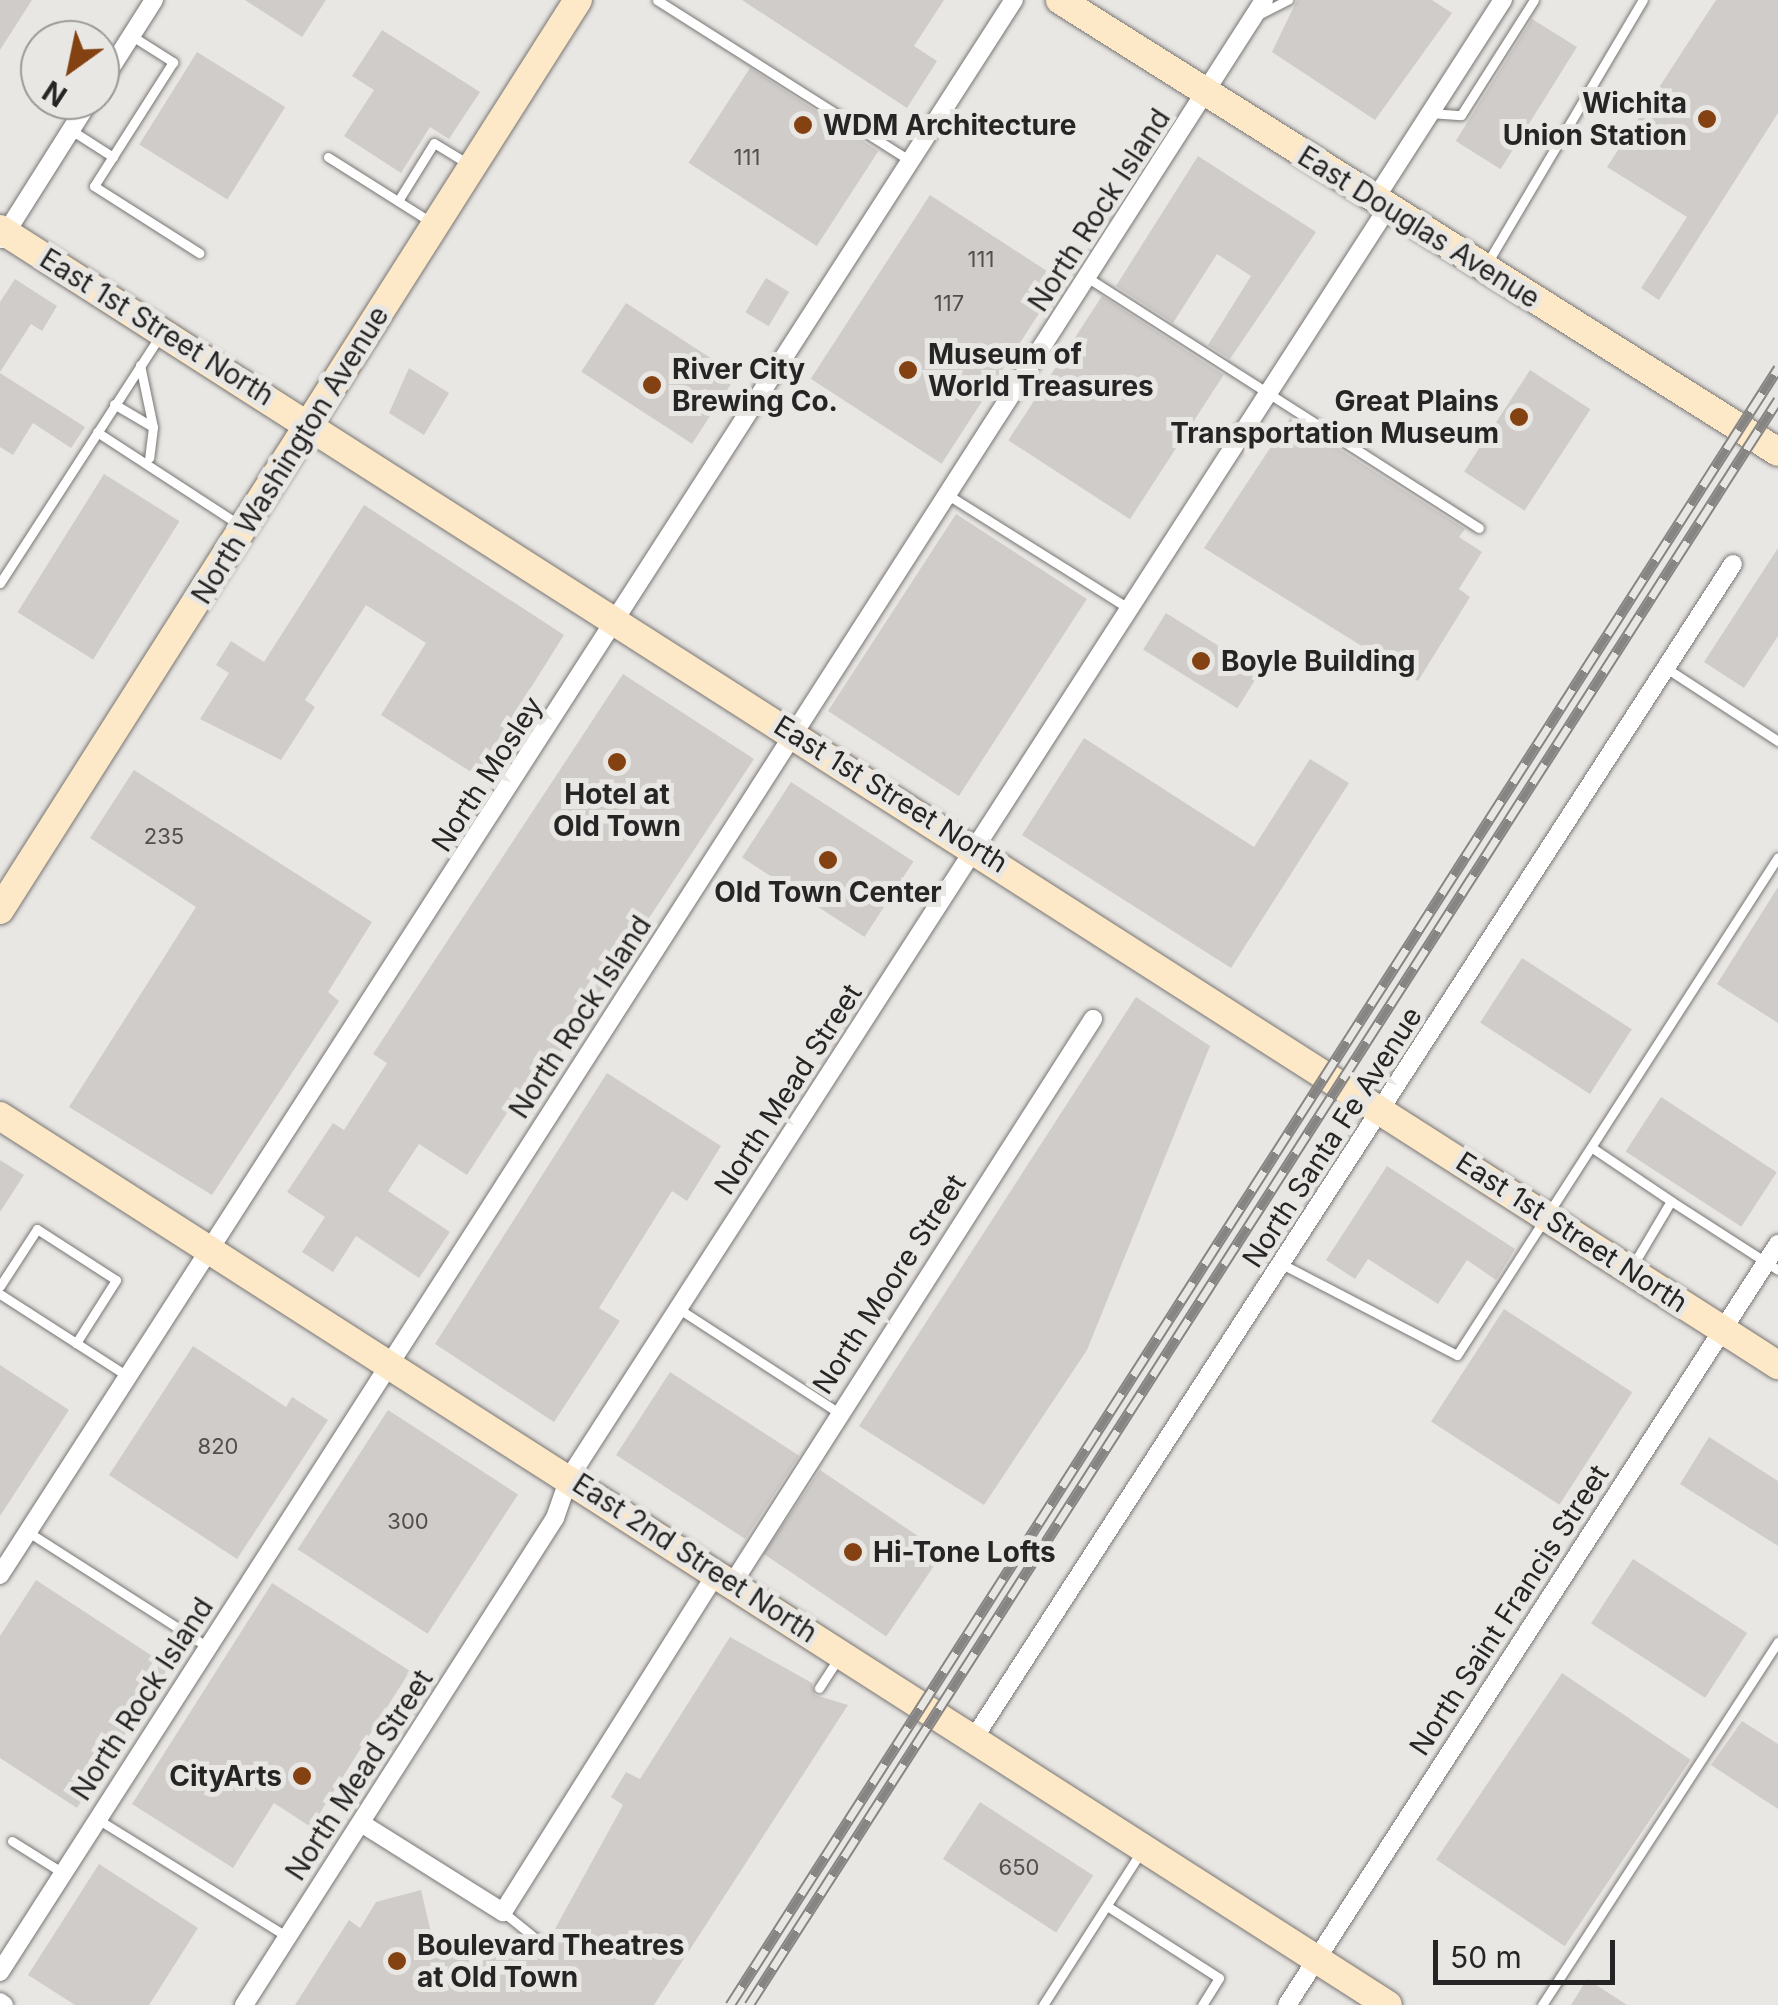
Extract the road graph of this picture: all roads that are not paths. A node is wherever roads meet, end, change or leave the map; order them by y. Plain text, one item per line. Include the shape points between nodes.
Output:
1 (154, 0) edge
2 (578, 0) edge
3 (657, 0) edge
4 (1014, 0) edge
5 (1060, 0) edge
6 (1288, 0) edge
7 (1503, 0) edge
8 (1534, 0) edge
9 (1643, 0) edge
10 (1259, 8) edge
11 (132, 36) junction
12 (120, 54) edge
13 (1206, 93) junction
14 (1430, 113) junction
15 (77, 120) edge
16 (71, 130) junction
17 (113, 156) junction
18 (328, 157) dead end
19 (911, 161) junction
20 (472, 167) junction
21 (398, 201) junction
22 (1381, 203) junction
23 (436, 225) junction
24 (2, 234) edge
25 (198, 254) dead end
26 (1484, 268) junction
27 (1088, 278) junction
28 (163, 330) junction
29 (140, 365) junction
30 (1270, 394) junction
31 (114, 404) junction
32 (310, 424) junction
33 (153, 427) junction
34 (97, 432) junction
35 (1778, 452) edge
36 (149, 458) junction
37 (948, 496) junction
38 (244, 528) junction
39 (1479, 528) dead end
40 (1732, 564) dead end
41 (0, 582) edge
42 (1130, 610) junction
43 (619, 621) junction
44 (1666, 668) junction
45 (795, 734) junction
46 (1778, 741) edge
47 (976, 846) junction
48 (1778, 857) edge
49 (0, 910) edge
50 (1092, 1018) dead end
51 (1383, 1109) junction
52 (0, 1116) edge
53 (1594, 1149) junction
54 (1672, 1201) junction
55 (1551, 1218) junction
56 (1778, 1244) edge
57 (212, 1250) junction
58 (1282, 1264) junction
59 (1772, 1266) edge
60 (1630, 1269) junction
61 (0, 1286) edge
62 (0, 1294) edge
63 (678, 1310) junction
64 (1722, 1329) junction
65 (76, 1343) junction
66 (390, 1363) junction
67 (1778, 1366) edge
68 (129, 1377) junction
69 (838, 1413) junction
70 (570, 1478) junction
71 (28, 1532) junction
72 (0, 1574) edge
73 (726, 1576) junction
74 (1778, 1642) edge
75 (208, 1647) junction
76 (842, 1652) junction
77 (819, 1688) dead end
78 (974, 1738) junction
79 (98, 1819) junction
80 (361, 1823) junction
81 (12, 1841) dead end
82 (1144, 1848) junction
83 (63, 1873) junction
84 (1107, 1906) junction
85 (503, 1912) junction
86 (288, 1936) junction
87 (539, 1941) dead end
88 (1316, 1960) junction
89 (0, 1972) edge
90 (244, 2005) edge
91 (1042, 2005) edge
92 (1202, 2005) edge
93 (1287, 2005) edge
94 (1388, 2005) edge
95 (1542, 2005) edge

1 - 11 street
2 - 20 street, North Washington Avenue
3 - 19 lane
4 - 19 street, North Mosley
5 - 13 street, East Douglas Avenue
6 - 10 lane via 1281,12
7 - 14 street, North Mead Street
8 - 14 lane via 1461,115
9 - 26 lane
10 - 13 street, North Rock Island
11 - 12 street
11 - 17 lane via 174,62
13 - 22 street, East Douglas Avenue
13 - 27 street, North Rock Island
14 - 22 street, North Mead Street
15 - 16 street
16 - 17 lane
16 - 24 street
17 - 25 lane via 94,186
18 - 21 lane
19 - 43 street, North Mosley
20 - 21 lane via 434,143
20 - 23 street, North Washington Avenue
21 - 23 lane
22 - 26 street, East Douglas Avenue
22 - 30 street, North Mead Street
23 - 32 street, North Washington Avenue
24 - 28 street, East 1st Street North
26 - 35 street, East Douglas Avenue
27 - 30 lane
27 - 37 street, North Rock Island
28 - 29 lane
28 - 32 street, East 1st Street North
29 - 31 lane
29 - 33 lane
30 - 39 lane
30 - 42 street, North Mead Street
31 - 33 lane
31 - 34 lane
32 - 38 street, North Washington Avenue
32 - 43 street, East 1st Street North
33 - 36 lane
34 - 36 lane
34 - 41 lane
36 - 38 lane
37 - 42 lane
37 - 45 street, North Rock Island
38 - 49 street, North Washington Avenue
40 - 44 street, North Santa Fe Avenue
42 - 47 street, North Mead Street
43 - 45 street, East 1st Street North
43 - 57 street, North Mosley
44 - 46 lane
44 - 51 street, North Santa Fe Avenue
45 - 47 street, East 1st Street North
45 - 66 street, North Rock Island
47 - 51 street, East 1st Street North
47 - 63 street, North Mead Street
48 - 53 lane
50 - 69 street, North Moore Street
51 - 55 street, East 1st Street North
51 - 58 street, North Santa Fe Avenue
52 - 57 street, East 2nd Street North
53 - 54 lane
53 - 55 lane
54 - 59 lane
54 - 60 lane
55 - 58 lane via 1457,1355
55 - 60 street, East 1st Street North
56 - 59 street, North Saint Francis Street
57 - 66 street, East 2nd Street North
57 - 68 street, North Mosley
58 - 78 street, North Santa Fe Avenue
59 - 64 street, North Saint Francis Street
60 - 64 street, East 1st Street North
61 - 65 lane via 37,1230 116,1280
62 - 65 lane
63 - 69 lane
63 - 70 street, North Mead Street
64 - 67 street, East 1st Street North
64 - 88 street, North Saint Francis Street
65 - 68 lane
66 - 70 street, East 2nd Street North
66 - 75 street, North Rock Island
68 - 71 street, North Mosley
69 - 73 street, North Moore Street
70 - 73 street, East 2nd Street North
70 - 80 street, North Mead Street via 555,1518
71 - 72 street, North Mosley
71 - 75 lane
73 - 76 street, East 2nd Street North
73 - 85 street, North Moore Street
74 - 95 lane
75 - 79 street, North Rock Island
76 - 77 lane
76 - 78 street, East 2nd Street North
78 - 82 street, East 2nd Street North
79 - 83 street, North Rock Island
79 - 86 lane
80 - 85 street
80 - 86 street, North Mead Street
81 - 83 lane
82 - 84 lane
82 - 88 street, East 2nd Street North
83 - 89 street, North Rock Island
84 - 91 lane
84 - 92 lane via 1219,1978
85 - 87 lane
86 - 90 street, North Mead Street
88 - 93 street, North Saint Francis Street
88 - 94 street, East 2nd Street North

